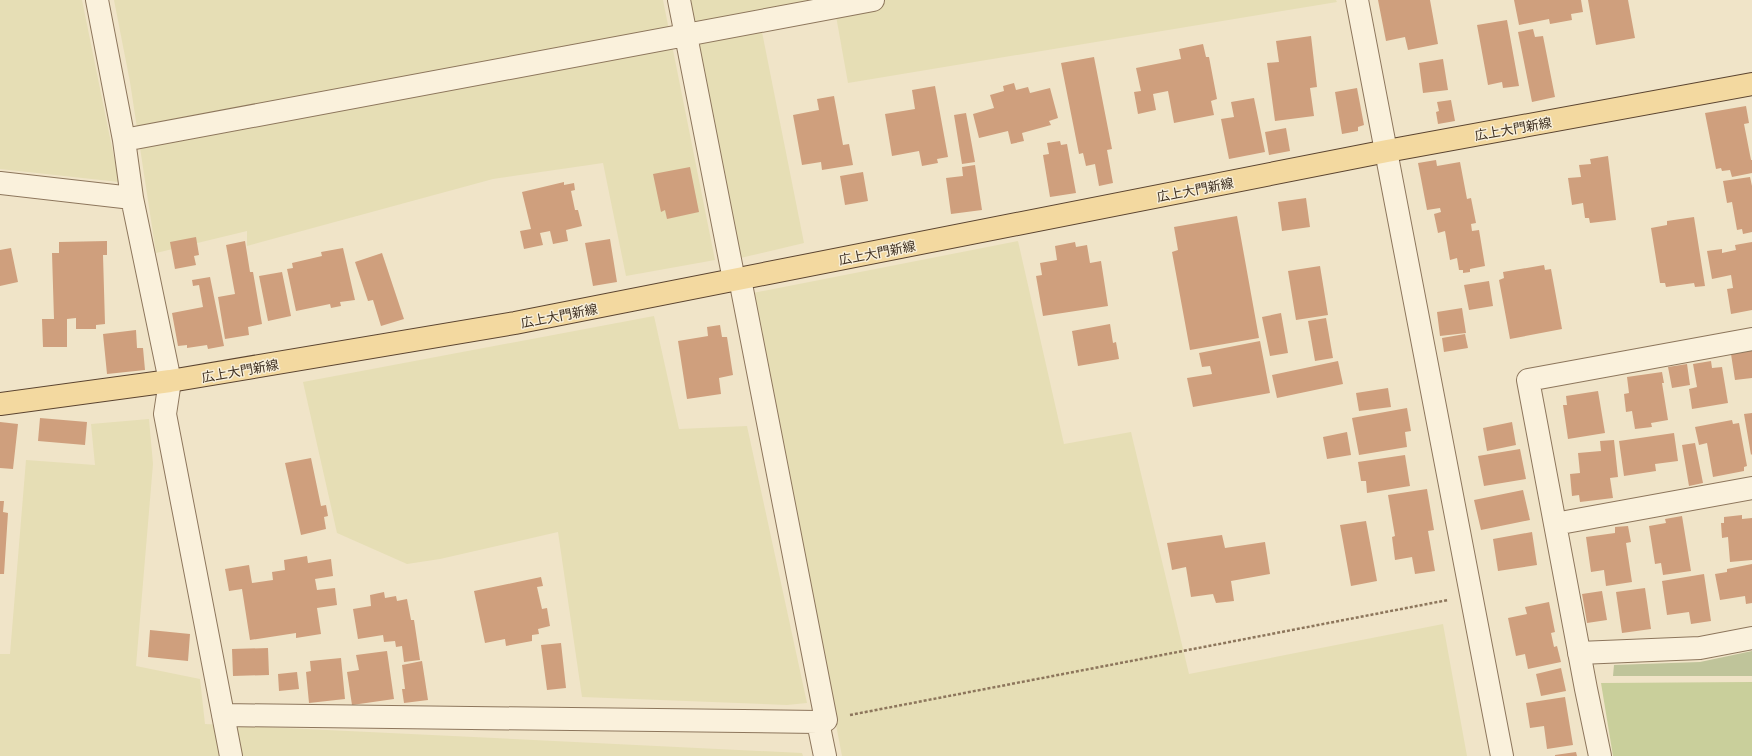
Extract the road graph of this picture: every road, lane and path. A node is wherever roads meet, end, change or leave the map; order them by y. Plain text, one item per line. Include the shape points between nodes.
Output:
1 (97, 0) edge
2 (679, 0) edge
3 (873, 0) edge
4 (1357, 0) edge
5 (685, 35) junction
6 (1752, 84) edge
7 (124, 140) junction
8 (1387, 151) junction
9 (0, 183) edge
10 (132, 198) junction
11 (737, 279) junction
12 (1752, 339) edge
13 (170, 381) junction
14 (0, 404) edge
15 (1752, 488) edge
16 (1555, 524) junction
17 (1472, 597) junction
18 (1752, 638) edge
19 (1579, 654) junction
20 (223, 715) junction
21 (826, 720) joint
22 (231, 756) edge
23 (825, 756) edge
24 (1502, 756) edge
25 (1600, 756) edge

1 - 7 street
2 - 5 street
3 - 5 street
4 - 8 street
5 - 7 street
5 - 11 street
6 - 8 main road, 広上大門新線
7 - 10 street
8 - 11 main road, 広上大門新線
8 - 17 street
9 - 10 street
10 - 13 street
11 - 13 main road, 広上大門新線 via 515,324
11 - 21 street
12 - 16 street via 1528,380
13 - 14 main road, 広上大門新線
13 - 20 street via 165,414
15 - 16 street
16 - 19 street
17 - 21 path
17 - 24 street
18 - 19 street via 1700,648
19 - 25 street
20 - 22 street
20 - 23 street via 818,722

